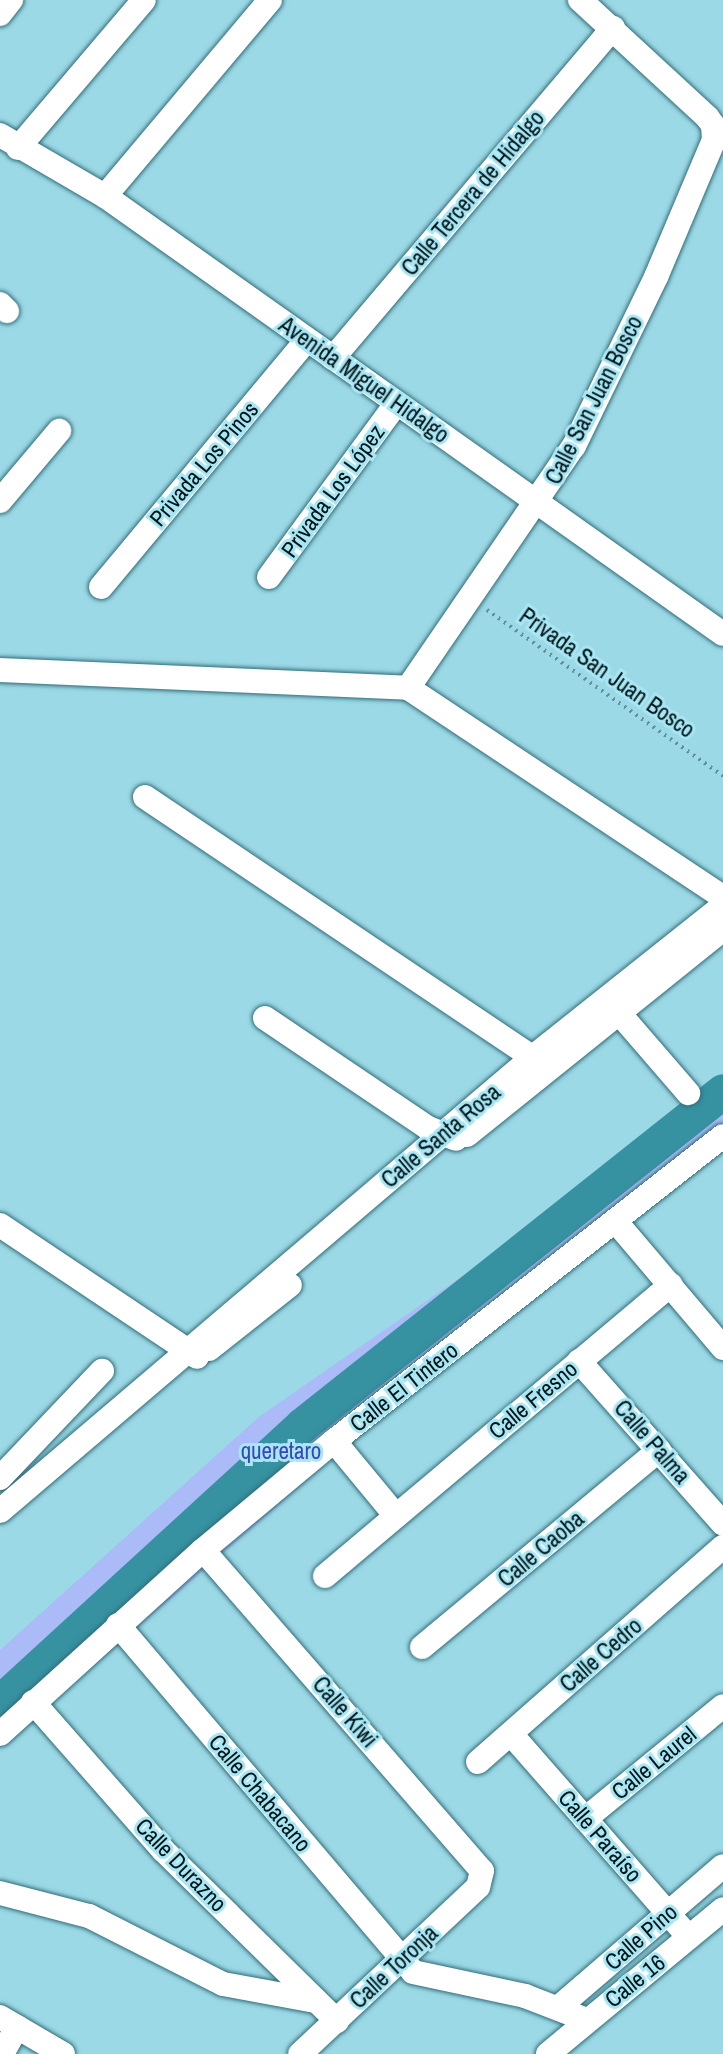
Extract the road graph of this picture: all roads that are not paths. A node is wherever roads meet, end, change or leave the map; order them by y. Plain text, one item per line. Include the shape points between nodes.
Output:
1 (11, 0) edge
2 (144, 0) edge
3 (270, 0) edge
4 (599, 10) edge
5 (0, 14) edge
6 (9, 142) edge
7 (105, 196) junction
8 (307, 340) junction
9 (333, 358) junction
10 (396, 404) junction
11 (59, 431) dead end
12 (0, 501) edge
13 (538, 502) junction
14 (269, 577) dead end
15 (101, 587) dead end
16 (723, 634) edge
17 (0, 670) edge
18 (408, 688) junction
19 (145, 797) dead end
20 (723, 897) edge
21 (723, 906) edge
22 (723, 929) edge
23 (638, 986) junction
24 (619, 1013) junction
25 (265, 1018) dead end
26 (541, 1063) junction
27 (688, 1093) dead end
28 (723, 1136) edge
29 (451, 1138) junction
30 (617, 1223) junction
31 (0, 1225) edge
32 (671, 1285) junction
33 (723, 1348) edge
34 (191, 1354) junction
35 (579, 1361) junction
36 (102, 1371) dead end
37 (334, 1441) junction
38 (659, 1450) junction
39 (0, 1478) edge
40 (0, 1510) edge
41 (396, 1516) junction
42 (723, 1524) edge
43 (723, 1548) edge
44 (203, 1550) junction
45 (326, 1576) dead end
46 (118, 1625) junction
47 (422, 1647) dead end
48 (33, 1702) junction
49 (723, 1706) edge
50 (0, 1734) edge
51 (511, 1734) junction
52 (478, 1762) dead end
53 (585, 1819) junction
54 (723, 1866) edge
55 (483, 1876) joint
56 (0, 1893) edge
57 (723, 1909) edge
58 (668, 1913) junction
59 (689, 1937) junction
60 (403, 1961) junction
61 (316, 2001) junction
62 (559, 2007) junction
63 (587, 2020) junction
64 (337, 2021) junction
65 (8, 2022) edge
66 (2, 2054) edge
67 (63, 2054) edge
68 (300, 2054) edge
69 (548, 2054) edge

1 - 5 street
2 - 6 street
3 - 7 street
4 - 9 street, Calle Tercera de Hidalgo
4 - 13 street, Calle San Juan Bosco via 713,125 711,151 574,446
6 - 7 street, Avenida Miguel Hidalgo
7 - 8 street, Avenida Miguel Hidalgo
8 - 9 street, Avenida Miguel Hidalgo
8 - 15 street, Privada Los Pinos
9 - 10 street, Avenida Miguel Hidalgo
10 - 13 street, Avenida Miguel Hidalgo
10 - 14 street, Privada Los López
11 - 12 street
13 - 16 street, Avenida Miguel Hidalgo
13 - 18 street, Calle San Juan Bosco
17 - 18 street
18 - 20 street
19 - 26 street
21 - 23 street, Calle Santa Rosa
22 - 23 street, Calle Santa Rosa
23 - 24 street, Calle Santa Rosa
23 - 26 street, Calle Santa Rosa
24 - 26 street, Calle Santa Rosa
24 - 27 street
25 - 29 street
26 - 29 street, Calle Santa Rosa
28 - 30 street, Calle El Tintero
29 - 34 street, Calle Santa Rosa
30 - 32 street
30 - 37 street, Calle El Tintero
31 - 34 street
32 - 33 street
32 - 35 street, Calle Fresno
34 - 40 street, Calle Santa Rosa
35 - 38 street, Calle Palma
35 - 41 street, Calle Fresno
36 - 39 street
37 - 41 street
37 - 44 street, Calle El Tintero
38 - 42 street, Calle Palma
38 - 47 street, Calle Caoba
41 - 45 street, Calle Fresno
43 - 51 street, Calle Cedro
44 - 46 street, Calle El Tintero
44 - 55 street, Calle Kiwi
46 - 48 street, Calle El Tintero
46 - 60 street, Calle Chabacano
48 - 50 street, Calle El Tintero
48 - 61 street, Calle Durazno via 163,1850
49 - 53 street, Calle Laurel
51 - 52 street, Calle Cedro
51 - 53 street, Calle Paraíso
53 - 58 street, Calle Paraíso
54 - 58 street, Calle Pino
55 - 60 street, Calle Toronja via 478,1888
56 - 61 street via 89,1916 223,1984
57 - 59 street, Calle 16
58 - 59 street, Calle Paraíso
58 - 62 street, Calle Pino
59 - 63 street, Calle 16
60 - 62 street, Calle Chabacano via 421,1976
60 - 64 street, Calle Toronja
61 - 64 street, Calle Durazno
62 - 63 street, Calle Chabacano
63 - 69 street, Calle 16
64 - 68 street, Calle Toronja
65 - 66 street
65 - 67 street

